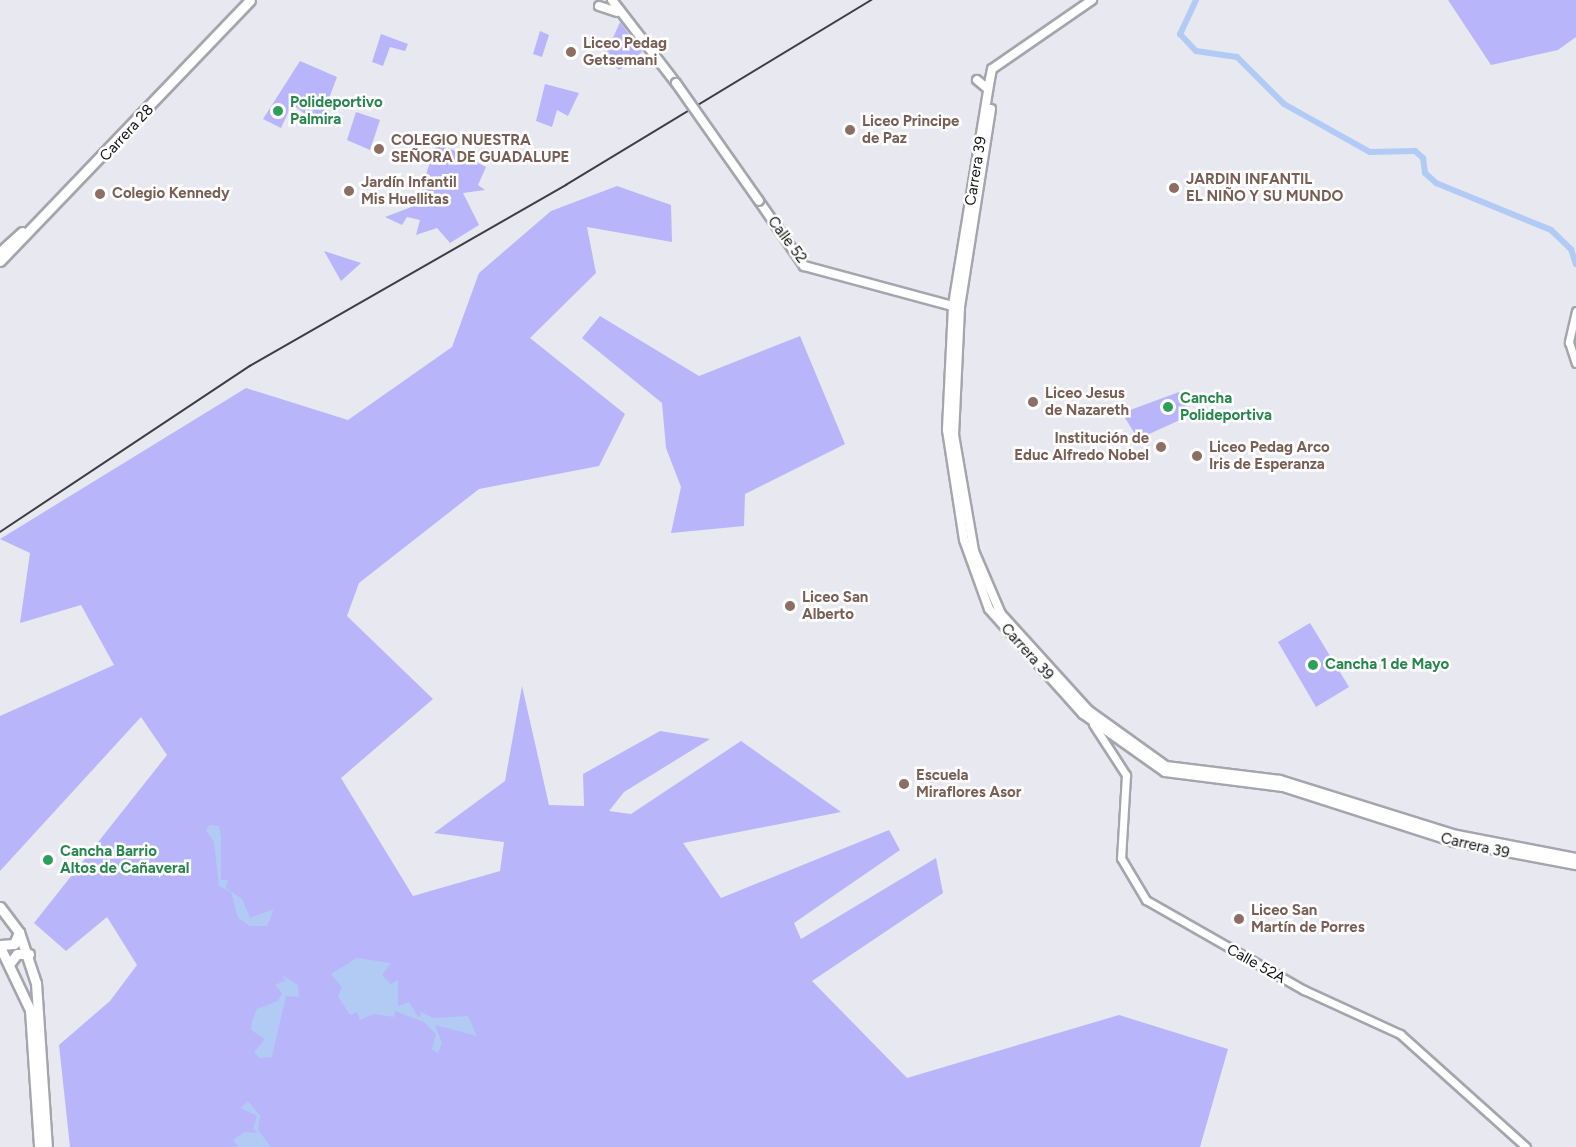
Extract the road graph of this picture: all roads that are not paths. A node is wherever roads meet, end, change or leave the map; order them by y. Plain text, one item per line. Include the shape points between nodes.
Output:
1 (244, 0) edge
2 (250, 0) edge
3 (612, 0) edge
4 (618, 0) edge
5 (1092, 0) edge
6 (599, 6) dead end
7 (636, 35) junction
8 (652, 53) junction
9 (995, 67) junction
10 (977, 80) dead end
11 (988, 89) junction
12 (0, 252) edge
13 (0, 261) edge
14 (956, 307) junction
15 (1576, 311) edge
16 (1576, 363) edge
17 (1088, 717) junction
18 (1576, 858) edge
19 (1576, 865) edge
20 (0, 907) edge
21 (19, 932) junction
22 (0, 946) edge
23 (28, 954) junction
24 (10, 963) junction
25 (39, 1147) edge
26 (47, 1147) edge
27 (1526, 1147) edge

1 - 12 main road, Carrera 28 via 75,181
2 - 13 main road, Carrera 28
3 - 7 main road, Calle 52
4 - 8 main road, Calle 52
5 - 9 main road
6 - 7 main road via 614,9
7 - 8 main road, Calle 52
8 - 14 main road, Calle 52, bridge via 804,266
9 - 11 main road, Carrera 39
9 - 14 main road, Carrera 39
10 - 11 main road
11 - 14 main road, Carrera 39
14 - 17 main road, Carrera 39 via 948,449 974,579 994,616
14 - 18 main road, Carrera 39 via 955,449 981,577 1001,614 1088,710 1173,769 1280,780 1457,835
15 - 16 street via 1569,342
17 - 19 main road, Carrera 39 via 1174,776 1283,787 1454,843
17 - 27 street, Calle 52A via 1126,775 1121,858 1146,900 1304,990 1401,1034
20 - 21 main road
21 - 22 main road via 14,944
21 - 23 main road
22 - 24 main road
23 - 24 main road via 17,954
23 - 26 main road via 42,1014
24 - 25 main road via 30,1010

